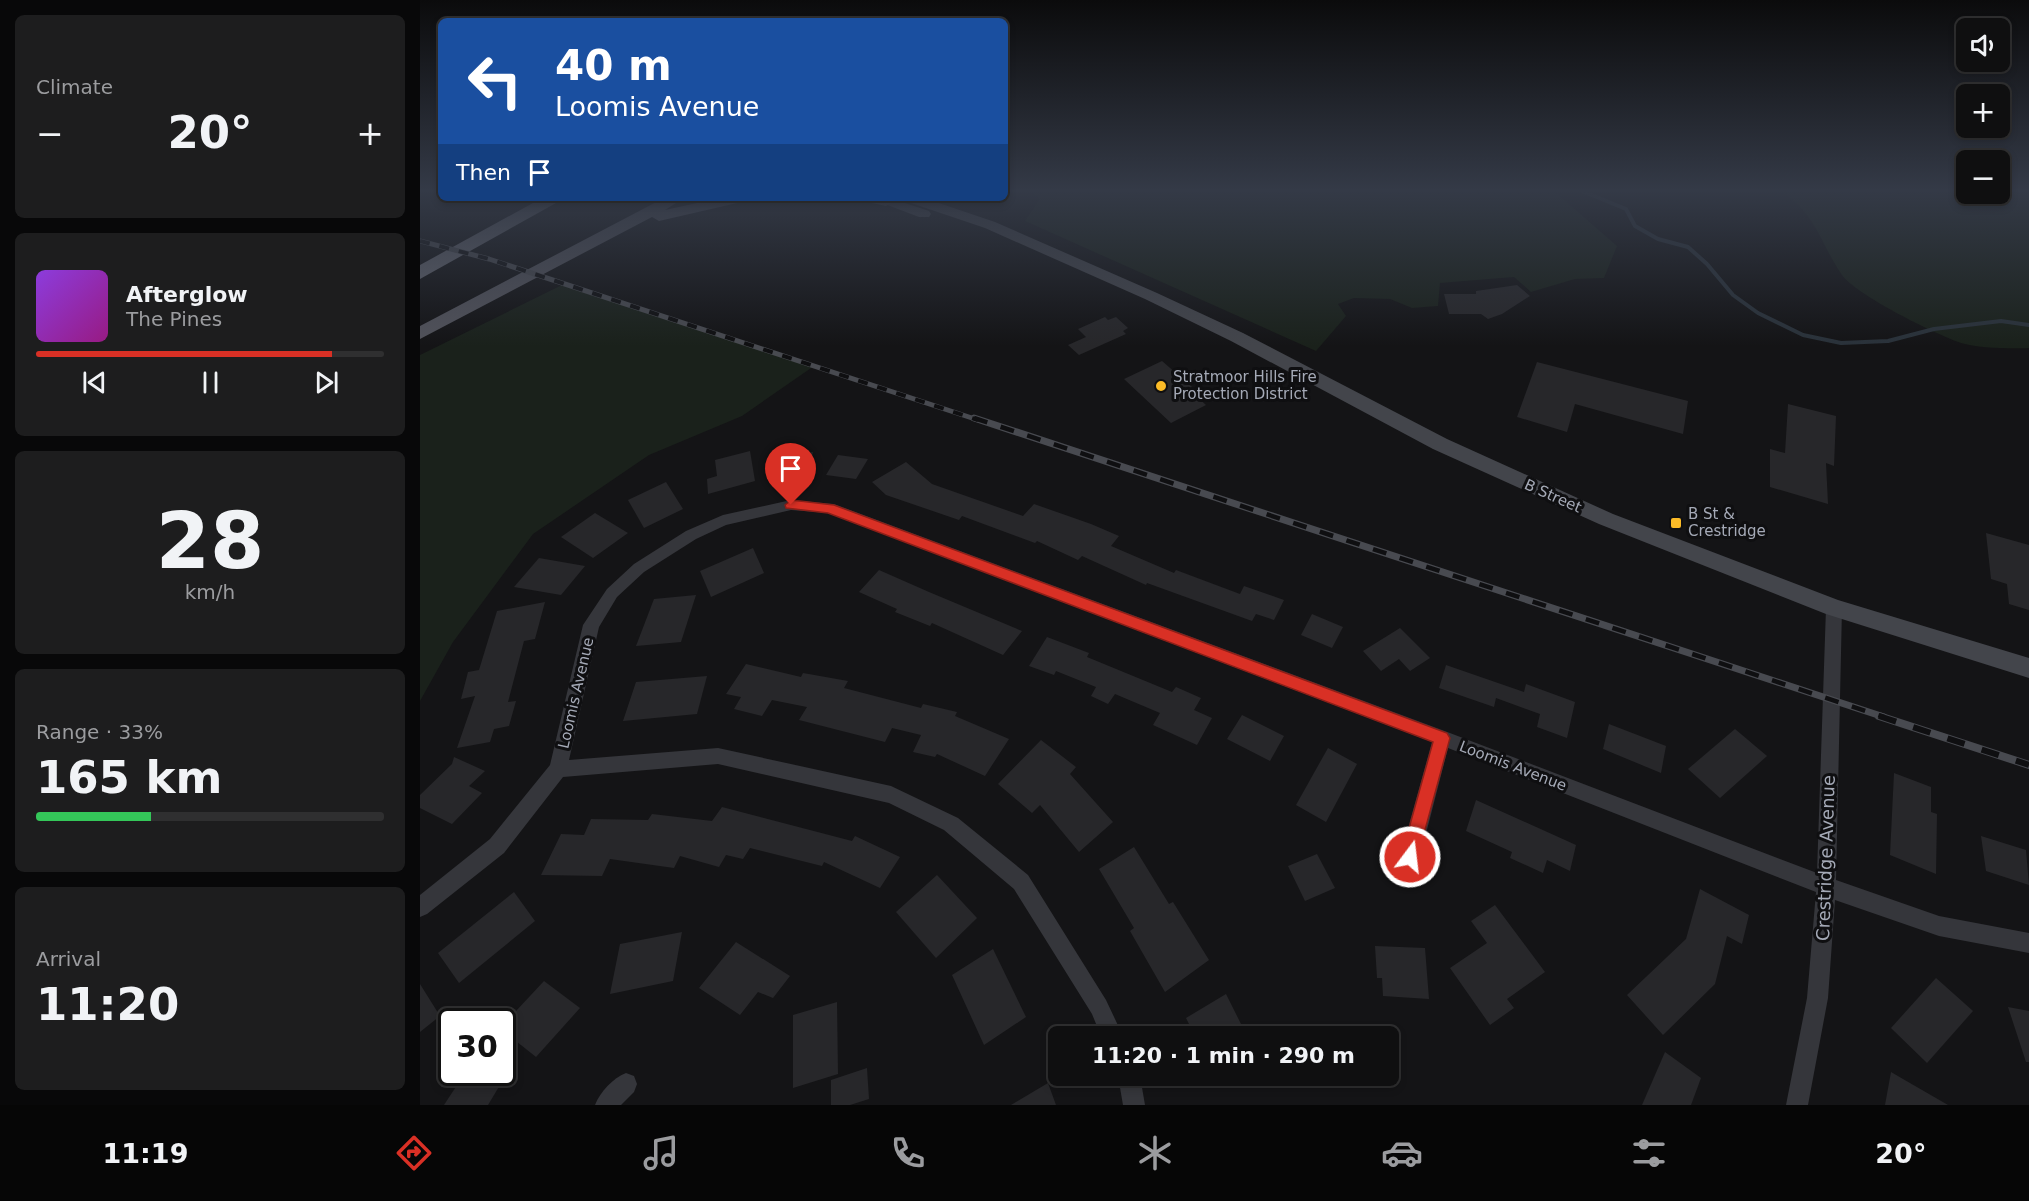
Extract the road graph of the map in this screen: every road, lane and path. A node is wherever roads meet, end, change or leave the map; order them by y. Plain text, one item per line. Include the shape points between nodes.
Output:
1 (438, 243) edge
2 (475, 243) edge
3 (589, 243) edge
4 (1008, 243) edge
5 (1030, 243) edge
6 (420, 252) edge
7 (420, 273) edge
8 (1099, 273) junction
9 (420, 333) edge
10 (1834, 608) junction
11 (2029, 669) edge
12 (1442, 738) junction
13 (558, 769) junction
14 (1410, 857) dead end
15 (1827, 887) junction
16 (420, 907) edge
17 (2029, 943) edge
18 (1108, 1026) edge
19 (626, 1084) dead end
20 (1131, 1086) edge
21 (606, 1105) edge
22 (1134, 1105) edge
23 (1797, 1105) edge

1 - 6 highway
2 - 7 highway
3 - 9 main road
4 - 8 main road, B Street
5 - 8 main road, B Street
8 - 10 main road, B Street via 1237,337 1402,425 1532,487
10 - 11 main road, B Street
10 - 15 street, Crestridge Avenue
12 - 13 street, Loomis Avenue via 829,508 791,505 723,520 690,535 639,568 612,593 591,625
12 - 14 street
12 - 15 street, Loomis Avenue
13 - 16 street via 497,846
13 - 18 street via 718,756 891,795 941,819 986,850 1021,882
15 - 17 street, Loomis Avenue via 1939,926
15 - 23 street, Crestridge Avenue via 1814,1036
19 - 21 street
20 - 22 street

